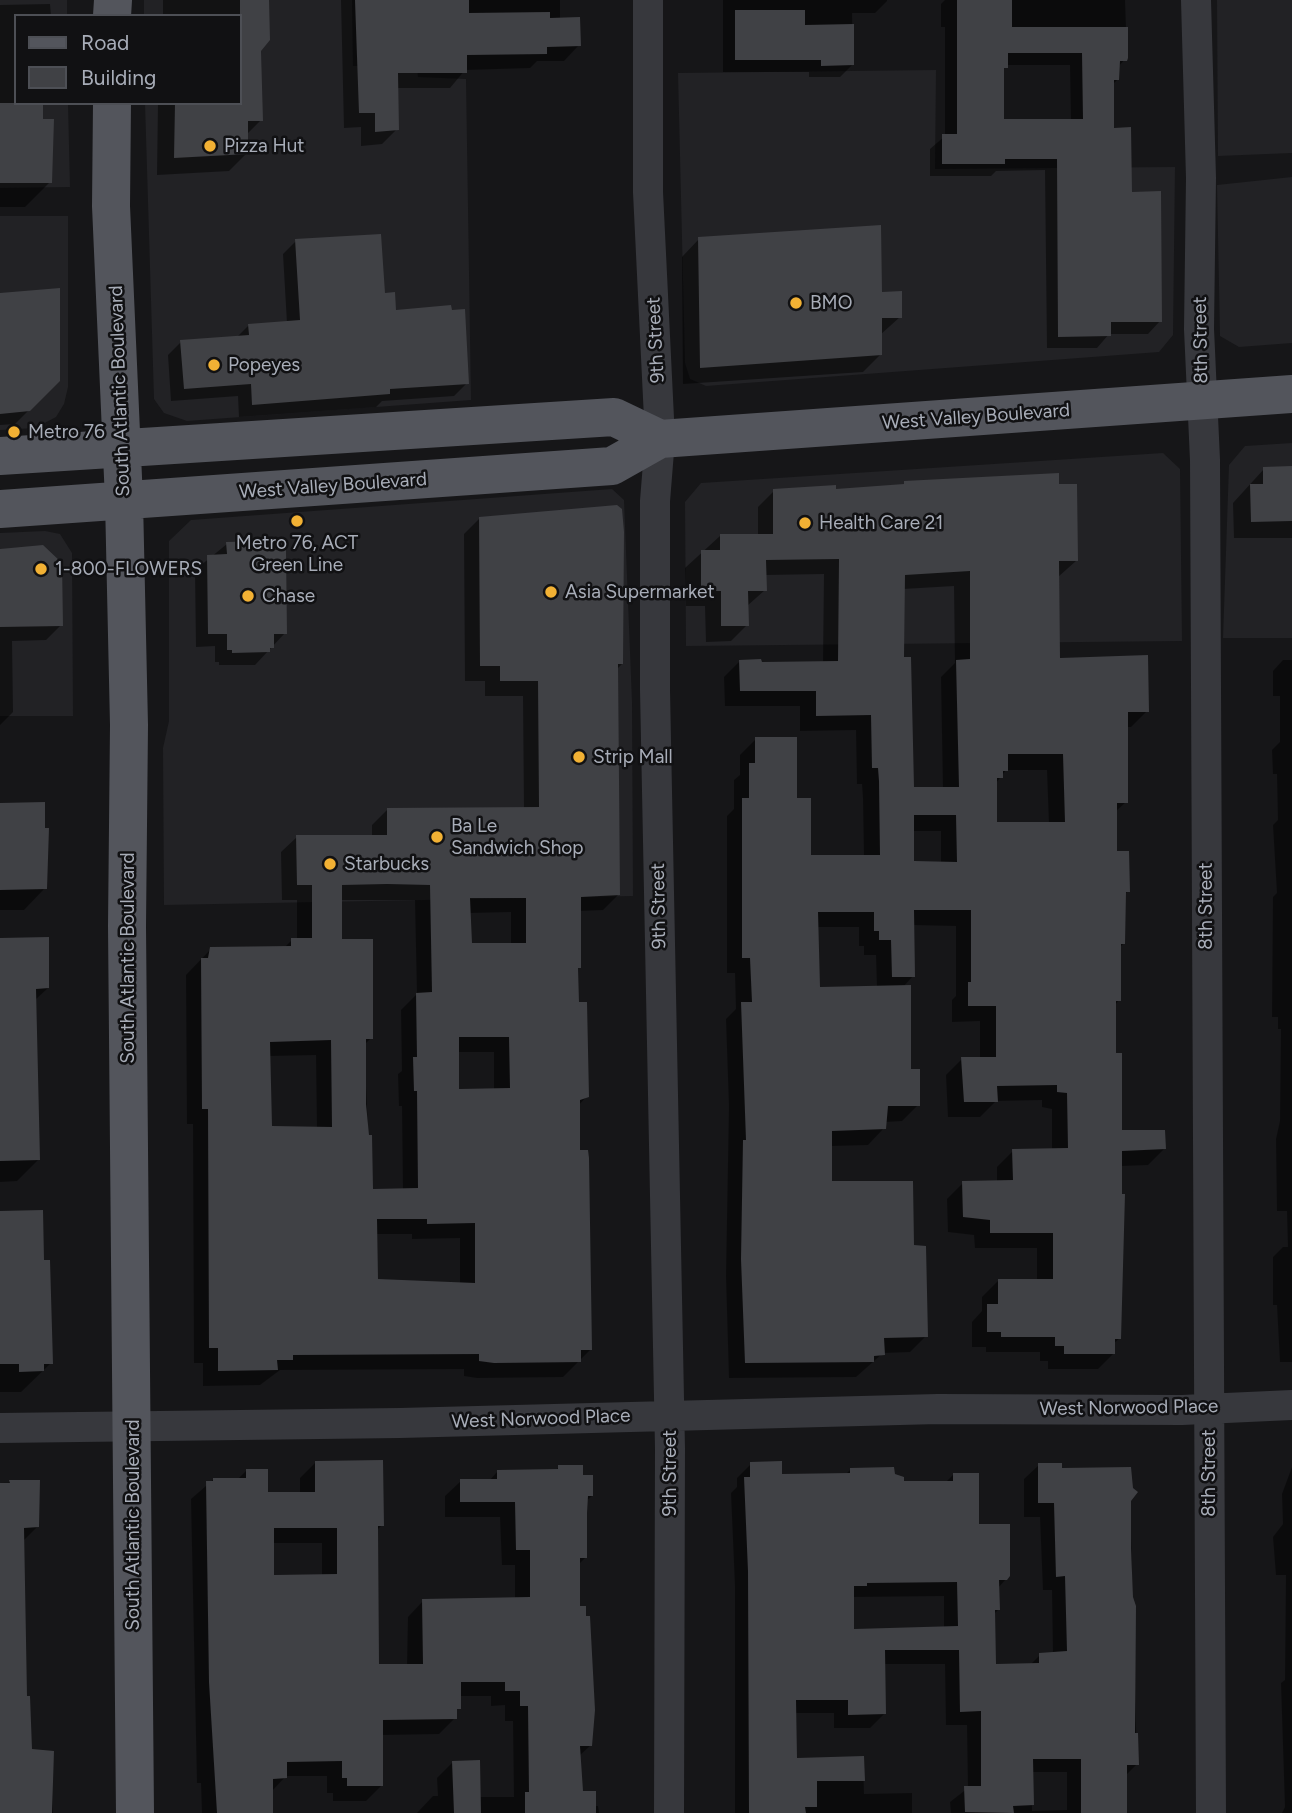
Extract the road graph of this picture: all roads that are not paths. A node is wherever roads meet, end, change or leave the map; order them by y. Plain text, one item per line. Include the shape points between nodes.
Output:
1 (648, 0) edge
2 (1196, 0) edge
3 (112, 105) edge
4 (1292, 394) edge
5 (1202, 401) junction
6 (660, 439) junction
7 (122, 447) junction
8 (0, 456) edge
9 (124, 500) junction
10 (0, 509) edge
11 (1292, 1405) edge
12 (1209, 1409) junction
13 (669, 1415) junction
14 (132, 1426) junction
15 (0, 1428) edge
16 (135, 1813) edge
17 (669, 1813) edge
18 (1211, 1813) edge

1 - 6 street, 9th Street via 648,179
2 - 5 street, 8th Street
3 - 7 main road, South Atlantic Boulevard via 111,206
4 - 5 main road, West Valley Boulevard
5 - 6 main road, West Valley Boulevard
5 - 12 street, 8th Street
6 - 7 main road, West Valley Boulevard via 614,417
6 - 9 main road, West Valley Boulevard via 612,466
6 - 13 street, 9th Street via 655,501 655,690
7 - 8 main road, West Valley Boulevard
7 - 9 main road, South Atlantic Boulevard
9 - 10 main road, West Valley Boulevard
9 - 14 main road, South Atlantic Boulevard
11 - 12 street, West Norwood Place
12 - 13 street, West Norwood Place
12 - 18 street, 8th Street
13 - 14 street, West Norwood Place
13 - 17 street, 9th Street
14 - 15 street, West Norwood Place
14 - 16 main road, South Atlantic Boulevard

